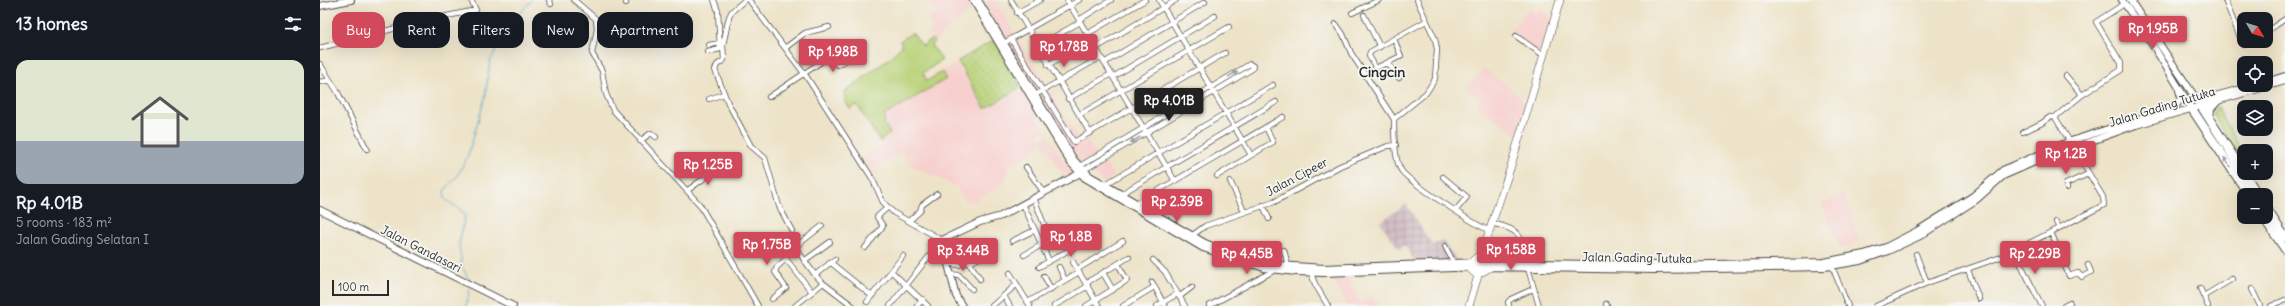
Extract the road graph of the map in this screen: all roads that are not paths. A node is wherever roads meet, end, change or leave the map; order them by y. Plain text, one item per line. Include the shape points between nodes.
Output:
1 (351, 0) edge
2 (471, 0) edge
3 (574, 0) edge
4 (714, 0) edge
5 (745, 0) edge
6 (749, 0) edge
7 (975, 0) edge
8 (1011, 0) edge
9 (1038, 0) edge
10 (1067, 0) edge
11 (1079, 0) edge
12 (1111, 0) edge
13 (1145, 0) edge
14 (1159, 0) edge
15 (1176, 0) edge
16 (1379, 0) edge
17 (1416, 0) edge
18 (1560, 0) edge
19 (1563, 0) edge
20 (2118, 0) edge
21 (2130, 0) edge
22 (2134, 0) edge
23 (2225, 0) edge
24 (1205, 2) dead end
25 (2122, 3) edge
26 (1070, 5) junction
27 (320, 6) edge
28 (1164, 7) junction
29 (1017, 13) junction
30 (1352, 13) dead end
31 (1364, 15) dead end
32 (1215, 16) dead end
33 (2285, 19) edge
34 (1426, 20) junction
35 (1079, 21) junction
36 (1172, 22) junction
37 (1336, 24) dead end
38 (828, 27) dead end
39 (1229, 27) dead end
40 (2273, 27) edge
41 (1027, 30) junction
42 (2237, 30) edge
43 (1087, 34) junction
44 (1181, 36) junction
45 (1516, 36) dead end
46 (1394, 39) junction
47 (1012, 40) junction
48 (1091, 40) junction
49 (720, 43) junction
50 (1004, 44) junction
51 (709, 45) dead end
52 (1038, 47) junction
53 (1380, 47) junction
54 (320, 48) edge
55 (785, 48) junction
56 (1096, 48) junction
57 (1189, 50) junction
58 (708, 52) dead end
59 (1225, 53) dead end
60 (855, 54) dead end
61 (1543, 55) junction
62 (1101, 57) junction
63 (1104, 63) junction
64 (1388, 63) junction
65 (320, 64) edge
66 (1048, 65) junction
67 (1200, 68) junction
68 (803, 72) junction
69 (1112, 76) junction
70 (1538, 76) junction
71 (2066, 76) dead end
72 (2285, 76) edge
73 (1399, 78) dead end
74 (330, 80) junction
75 (2273, 80) edge
76 (1058, 81) junction
77 (2285, 81) edge
78 (320, 82) edge
79 (1273, 85) dead end
80 (2178, 86) junction
81 (1211, 87) junction
82 (2190, 88) junction
83 (1121, 90) junction
84 (1042, 91) junction
85 (2237, 91) edge
86 (1214, 93) junction
87 (724, 94) junction
88 (2082, 95) junction
89 (769, 97) dead end
90 (1034, 97) junction
91 (1068, 99) junction
92 (709, 100) dead end
93 (1276, 102) dead end
94 (2216, 102) junction
95 (2200, 103) junction
96 (1182, 105) junction
97 (2190, 106) junction
98 (1131, 109) junction
99 (1185, 110) junction
100 (1226, 112) junction
101 (1079, 115) junction
102 (1283, 117) dead end
103 (2055, 117) junction
104 (2209, 118) junction
105 (1394, 119) junction
106 (1234, 127) junction
107 (1266, 127) junction
108 (1143, 128) junction
109 (2024, 132) dead end
110 (1090, 133) junction
111 (1146, 134) junction
112 (656, 137) dead end
113 (1242, 140) junction
114 (640, 141) junction
115 (1115, 145) junction
116 (1396, 145) junction
117 (2070, 145) junction
118 (367, 149) dead end
119 (1118, 150) junction
120 (1158, 153) junction
121 (1251, 155) junction
122 (1026, 167) dead end
123 (1166, 167) junction
124 (717, 168) dead end
125 (1079, 171) junction
126 (2088, 174) junction
127 (1217, 176) dead end
128 (1443, 177) dead end
129 (1175, 181) junction
130 (1230, 181) dead end
131 (1104, 185) junction
132 (2067, 188) dead end
133 (2244, 188) edge
134 (2254, 188) edge
135 (688, 190) junction
136 (1044, 193) junction
137 (937, 194) dead end
138 (1121, 194) junction
139 (1502, 194) junction
140 (1034, 198) junction
141 (1137, 203) junction
142 (1023, 204) junction
143 (1263, 205) junction
144 (888, 208) junction
145 (320, 210) edge
146 (1456, 210) junction
147 (1244, 211) junction
148 (1269, 219) dead end
149 (2273, 219) edge
150 (908, 221) junction
151 (2056, 222) dead end
152 (1495, 224) junction
153 (2268, 224) edge
154 (822, 226) dead end
155 (1045, 227) dead end
156 (2059, 228) junction
157 (1035, 230) junction
158 (1489, 230) junction
159 (792, 231) dead end
160 (2050, 232) junction
161 (1060, 234) dead end
162 (2285, 237) edge
163 (1189, 238) junction
164 (942, 240) junction
165 (1012, 241) dead end
166 (1085, 241) dead end
167 (1124, 241) dead end
168 (830, 242) dead end
169 (1042, 245) junction
170 (1445, 246) dead end
171 (865, 248) dead end
172 (995, 249) dead end
173 (2285, 249) edge
174 (1284, 250) dead end
175 (2014, 251) junction
176 (1484, 253) junction
177 (1916, 254) dead end
178 (1024, 255) dead end
179 (903, 256) dead end
180 (1129, 257) dead end
181 (835, 259) dead end
182 (1049, 260) junction
183 (1153, 260) dead end
184 (804, 261) junction
185 (830, 262) junction
186 (1073, 262) dead end
187 (970, 263) junction
188 (1454, 263) junction
189 (947, 264) junction
190 (1118, 264) junction
191 (1492, 265) junction
192 (1528, 265) junction
193 (2088, 265) dead end
194 (1288, 266) junction
195 (1832, 266) junction
196 (1039, 267) dead end
197 (1059, 267) dead end
198 (1277, 267) junction
199 (1477, 267) junction
200 (1728, 267) junction
201 (1364, 270) junction
202 (1968, 270) junction
203 (1078, 271) junction
204 (892, 272) junction
205 (1103, 272) junction
206 (1010, 273) dead end
207 (1311, 273) junction
208 (950, 274) junction
209 (815, 275) junction
210 (1044, 276) dead end
211 (980, 279) dead end
212 (2232, 279) dead end
213 (1065, 280) junction
214 (1152, 282) dead end
215 (823, 283) junction
216 (1927, 283) junction
217 (1017, 284) junction
218 (1087, 285) junction
219 (908, 286) junction
220 (1154, 287) junction
221 (1192, 287) dead end
222 (2200, 288) dead end
223 (972, 289) dead end
224 (1051, 289) junction
225 (1533, 289) junction
226 (2252, 289) dead end
227 (1113, 290) junction
228 (812, 292) junction
229 (1178, 295) junction
230 (872, 296) junction
231 (1004, 296) junction
232 (2204, 296) junction
233 (772, 299) dead end
234 (922, 299) junction
235 (1979, 299) dead end
236 (1096, 300) junction
237 (2285, 300) edge
238 (867, 302) dead end
239 (2070, 303) dead end
240 (1029, 304) edge
241 (1164, 304) edge
242 (513, 306) edge
243 (758, 306) edge
244 (795, 306) edge
245 (853, 306) edge
246 (890, 306) edge
247 (917, 306) edge
248 (928, 306) edge
249 (962, 306) edge
250 (992, 306) edge
251 (1010, 306) edge
252 (1054, 306) edge
253 (1086, 306) edge
254 (1099, 306) edge
255 (1123, 306) edge
256 (1157, 306) edge
257 (1185, 306) edge
258 (1210, 306) edge
259 (1328, 306) edge
260 (1469, 306) edge
261 (1509, 306) edge
262 (1539, 306) edge
263 (1848, 306) edge
264 (1876, 306) edge
265 (2042, 306) edge
266 (2064, 306) edge
267 (2208, 306) edge
268 (2260, 306) edge
269 (2271, 306) edge

1 - 27 main road
2 - 54 street via 476,10
3 - 114 street via 596,19 597,29 592,53 602,71 606,94 613,110
4 - 49 street via 718,11
5 - 87 street via 730,14 724,43 724,60 715,67
6 - 55 street
7 - 50 main road, Jalan Gading Tutuka
7 - 90 main road, Jalan Gading Tutuka
8 - 29 street
9 - 29 street
10 - 26 street
11 - 26 street
12 - 35 street
13 - 43 street
14 - 28 street
15 - 28 street
16 - 30 street
17 - 34 street
18 - 61 main road
19 - 70 main road
20 - 25 main road
21 - 82 main road
22 - 82 main road via 2187,79
23 - 42 street
24 - 36 street
25 - 80 main road
25 - 88 street via 2096,22 2121,63 2121,69
26 - 35 street
26 - 41 street
28 - 36 street
28 - 56 street
29 - 41 street
31 - 53 street
32 - 44 street
33 - 40 street
34 - 46 street
34 - 105 street via 1437,49 1435,79 1426,93
35 - 43 street
35 - 52 street
36 - 44 street
36 - 63 street
37 - 105 street via 1351,53
38 - 55 street via 805,33
39 - 57 street
41 - 47 street
41 - 52 street
43 - 48 street
44 - 57 street
44 - 69 street
45 - 61 street
46 - 53 street
46 - 64 street via 1401,55
47 - 50 street
47 - 84 street
48 - 56 street
48 - 66 street
49 - 51 street
49 - 58 street via 720,50
50 - 90 main road, Jalan Gading Tutuka
52 - 66 street
53 - 64 street via 1369,53 1371,60 1377,68
55 - 68 street
56 - 62 street
57 - 67 street
57 - 83 street
59 - 67 street
60 - 68 street via 838,66 827,58
61 - 70 main road
62 - 63 street
62 - 76 street
63 - 69 street
64 - 73 street
65 - 74 street
66 - 76 street
67 - 81 street
67 - 98 street
68 - 89 street
68 - 144 street via 872,178
69 - 83 street
69 - 91 street
70 - 139 main road
71 - 88 street
72 - 75 main road
74 - 78 street
74 - 118 street
76 - 84 street
76 - 91 street
77 - 94 main road, Jalan Gading Tutuka
79 - 100 street
80 - 97 main road
80 - 117 main road, Jalan Gading Tutuka via 2181,98 2175,107
81 - 86 street
81 -> 86 street via 1250,64 1253,66
81 - 96 street
82 - 95 main road
83 - 98 street
83 - 101 street
84 - 90 street
84 - 110 street via 1072,142
85 - 95 main road, Jalan Gading Tutuka
86 - 99 street
86 - 100 street
87 - 92 street
87 - 159 street via 751,146 765,158 779,206
88 - 103 street
90 - 125 main road, Jalan Gading Tutuka
91 - 101 street
93 - 106 street
94 - 95 main road, Jalan Gading Tutuka
94 - 104 highway via 2210,109
95 - 97 main road, Jalan Gading Tutuka
95 - 104 highway
96 - 99 street
96 - 108 street
97 - 117 main road, Jalan Gading Tutuka
133 -> 97 highway
98 - 108 street
98 - 110 street
99 - 111 street
100 - 106 street
100 - 120 street
101 - 110 street
102 - 107 street
103 - 109 street via 2050,117
103 - 117 street
104 - 134 highway
105 - 116 street
106 - 113 street
106 - 123 street
107 - 113 street
107 - 121 street via 1274,142
108 - 111 street
108 - 115 street
111 -> 119 street
111 - 120 street
112 - 114 street via 651,133
113 - 121 street
113 - 129 street
114 - 135 street
115 - 119 street
115 - 125 street
116 - 143 street, Jalan Cipeer via 1340,166 1286,196
116 - 146 street via 1398,165 1403,173
117 - 126 street
117 - 195 main road, Jalan Gading Tutuka via 2003,176 1976,200 1920,236 1860,261
117 - 200 main road, Jalan Gading Tutuka via 2003,170 1969,199 1917,232 1886,247 1824,262
119 - 125 street
120 - 123 street
120 - 131 street
121 - 127 street
122 - 136 street
123 - 129 street
123 - 138 street
124 - 135 street
125 - 131 main road, Jalan Gading Tutuka
125 - 136 main road
125 - 163 main road, Jalan Gading Tutuka via 1088,180
126 - 132 street via 2066,184
126 - 156 street via 2104,204
128 - 146 street via 1467,197
129 - 141 street
130 - 147 street
131 - 138 main road, Jalan Gading Tutuka
135 - 243 street via 704,210
136 - 140 main road
137 - 150 street via 922,205 920,211
138 - 141 main road, Jalan Gading Tutuka
139 - 152 main road
139 - 158 main road
140 - 142 main road
140 - 155 street
141 - 163 main road, Jalan Gading Tutuka
142 - 157 street
142 - 164 main road via 1001,216 980,222
143 - 147 street, Jalan Cipeer
143 - 148 street
144 - 150 street
144 - 171 street via 877,217 882,226
145 - 242 main road, Jalan Gandasari
146 - 158 street via 1478,226
147 - 163 street, Jalan Cipeer via 1205,226
149 - 162 highway
150 - 164 street
151 - 156 street
152 - 176 main road
152 - 192 street via 1511,228 1517,233
153 - 173 highway
154 - 184 street via 795,247
156 - 160 street
157 - 165 street
157 - 169 street
158 - 176 main road
160 - 175 street
160 - 193 street via 2068,276 2078,273 2082,277 2091,272
161 - 169 street
163 - 198 main road, Jalan Gading Tutuka
164 - 189 main road
164 - 219 street
166 - 182 street
167 - 203 street
168 - 184 street
169 - 178 street
169 - 182 street
170 - 188 street
172 - 187 street
174 - 194 street
175 - 202 street
175 - 265 street
176 - 191 main road
176 - 199 main road
176 - 199 main road
177 - 216 street
179 - 204 street
180 - 190 street
181 - 185 street
182 - 196 street
183 - 229 street via 1165,272
184 - 209 street
185 - 209 street
185 - 230 street
186 - 203 street
187 - 189 street
187 - 211 street
188 - 199 main road, Jalan Gading Tutuka
188 - 201 main road, Jalan Gading Tutuka
189 - 208 main road
190 - 205 street
190 - 227 street via 1127,280
191 - 192 main road, Jalan Gading Tutuka
191 - 199 main road
191 - 199 main road, Jalan Gading Tutuka
192 - 200 main road, Jalan Gading Tutuka
192 - 225 street
194 - 198 main road, Jalan Gading Tutuka
194 - 201 main road, Jalan Gading Tutuka
195 - 200 main road, Jalan Gading Tutuka
195 - 263 street
197 - 213 street
198 - 207 main road, Jalan Gading Tutuka
198 - 258 street
199 - 201 main road, Jalan Gading Tutuka
199 - 260 main road
201 - 207 main road, Jalan Gading Tutuka
202 - 216 street
202 - 235 street
203 - 213 street
203 - 218 street
204 - 219 street
204 - 230 street
205 - 218 street
205 - 227 street
206 - 217 street
207 - 259 street
208 - 223 street via 959,275
208 - 249 main road via 957,299
209 - 215 street
210 - 224 street
212 - 232 street
213 - 224 street
214 - 220 street
215 - 228 street
215 - 245 street
216 - 264 street
217 - 231 street
217 - 240 street
218 - 236 street
218 - 252 street
219 - 234 street
219 - 246 street
220 - 241 street
220 - 255 street
221 - 229 street
222 - 232 street
224 - 240 street
225 - 261 street via 1511,299 1508,302
225 - 262 street
226 - 268 street
227 - 236 street
228 - 233 street via 786,259 775,272 786,288
228 - 244 street
229 - 241 street
229 - 257 street
230 - 238 street
231 - 250 street
231 - 251 street
232 - 267 street
234 - 247 street
234 - 248 street
236 - 253 street
236 - 254 street
237 - 269 street
239 - 266 street
241 - 256 street

